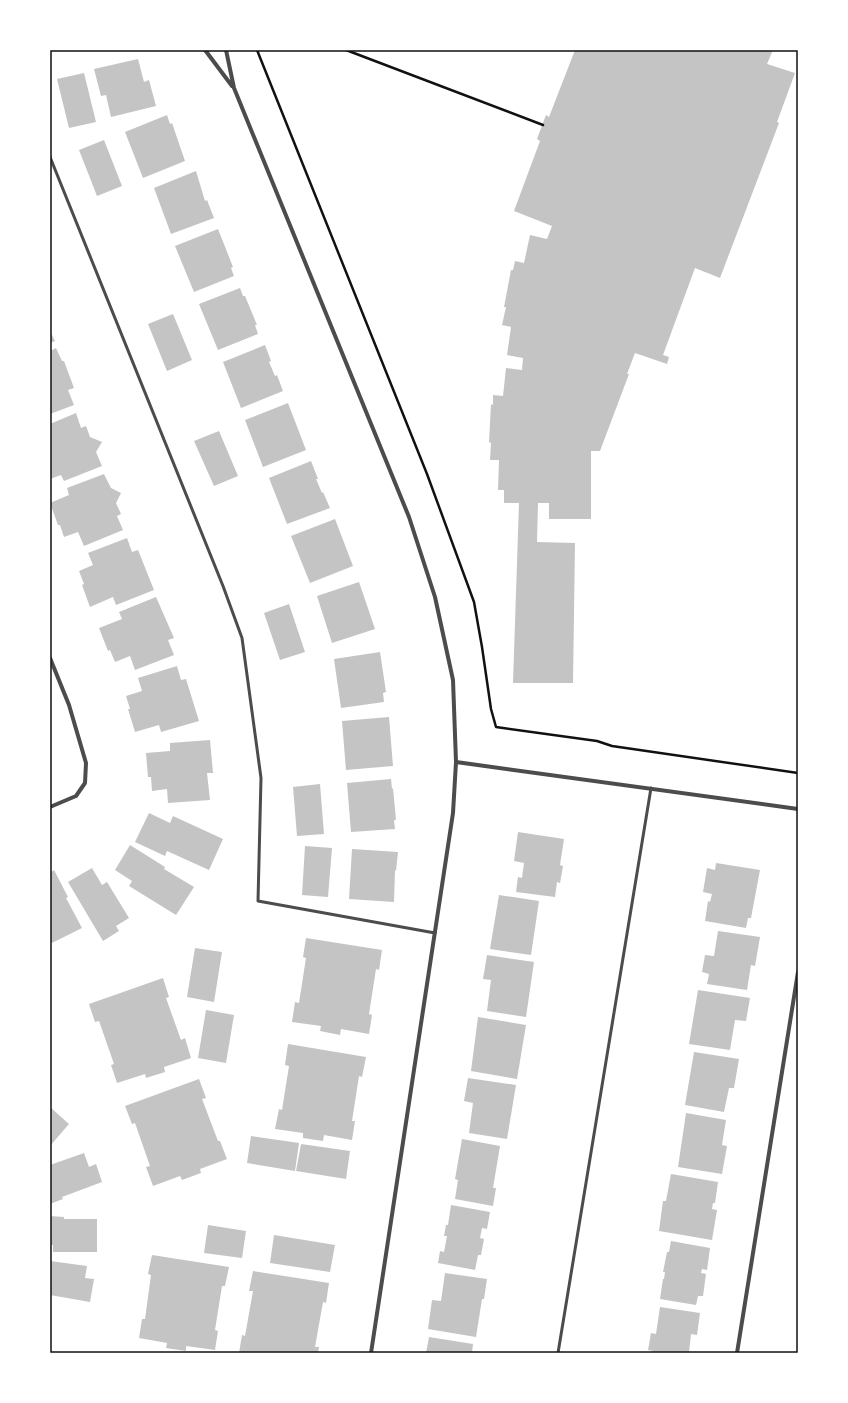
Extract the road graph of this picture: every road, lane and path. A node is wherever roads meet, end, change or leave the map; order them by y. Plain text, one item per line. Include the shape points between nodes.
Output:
1 (205, 50) edge
2 (226, 50) edge
3 (257, 50) edge
4 (346, 50) edge
5 (234, 88) junction
6 (543, 125) dead end
7 (50, 157) edge
8 (50, 658) edge
9 (456, 762) junction
10 (798, 773) edge
11 (651, 788) junction
12 (50, 806) edge
13 (798, 809) edge
14 (435, 933) junction
15 (798, 972) edge
16 (371, 1353) edge
17 (558, 1353) edge
18 (737, 1353) edge

1 - 5 street
2 - 5 street
3 - 10 path via 427,474 474,602 496,727
4 - 6 path
5 - 9 street via 409,517 436,597 453,680
7 - 14 lane via 224,586 242,638 261,778 258,901
8 - 12 street via 69,705 86,763 85,783 76,796
9 - 11 street
9 - 14 street via 453,813
11 - 13 street
11 - 17 lane
14 - 16 street
15 - 18 street

